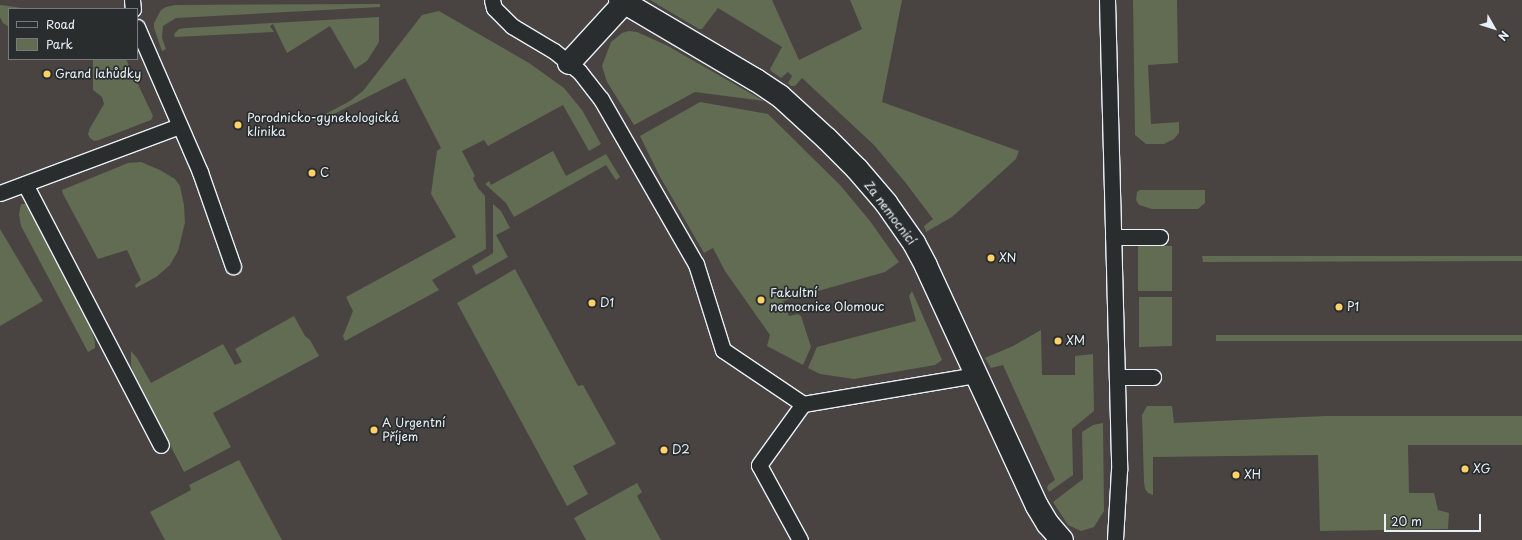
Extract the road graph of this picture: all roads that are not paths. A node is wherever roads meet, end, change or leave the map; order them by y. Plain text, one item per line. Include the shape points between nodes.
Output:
1 (492, 0) edge
2 (1107, 0) edge
3 (622, 2) edge
4 (138, 29) edge
5 (569, 63) junction
6 (179, 126) junction
7 (25, 184) junction
8 (0, 193) edge
9 (1113, 237) junction
10 (1160, 237) dead end
11 (233, 266) dead end
12 (976, 375) junction
13 (1118, 377) junction
14 (1153, 377) dead end
15 (803, 404) junction
16 (161, 445) dead end
17 (800, 540) edge
18 (1062, 540) edge
19 (1115, 540) edge

1 - 5 lane via 494,8 512,26
2 - 9 lane
3 - 5 street
3 - 12 street, Za nemocnicí via 780,96 857,170 886,203 914,243
4 - 6 lane
5 - 15 lane via 579,71 601,99 696,264 724,350
6 - 7 lane
6 - 11 lane via 200,172
7 - 8 lane
7 - 16 lane
9 - 10 lane
9 - 13 lane
12 - 15 lane
12 - 18 street, Za nemocnicí via 1036,506
13 - 14 lane
13 - 19 lane via 1119,470
15 - 17 lane via 759,464

